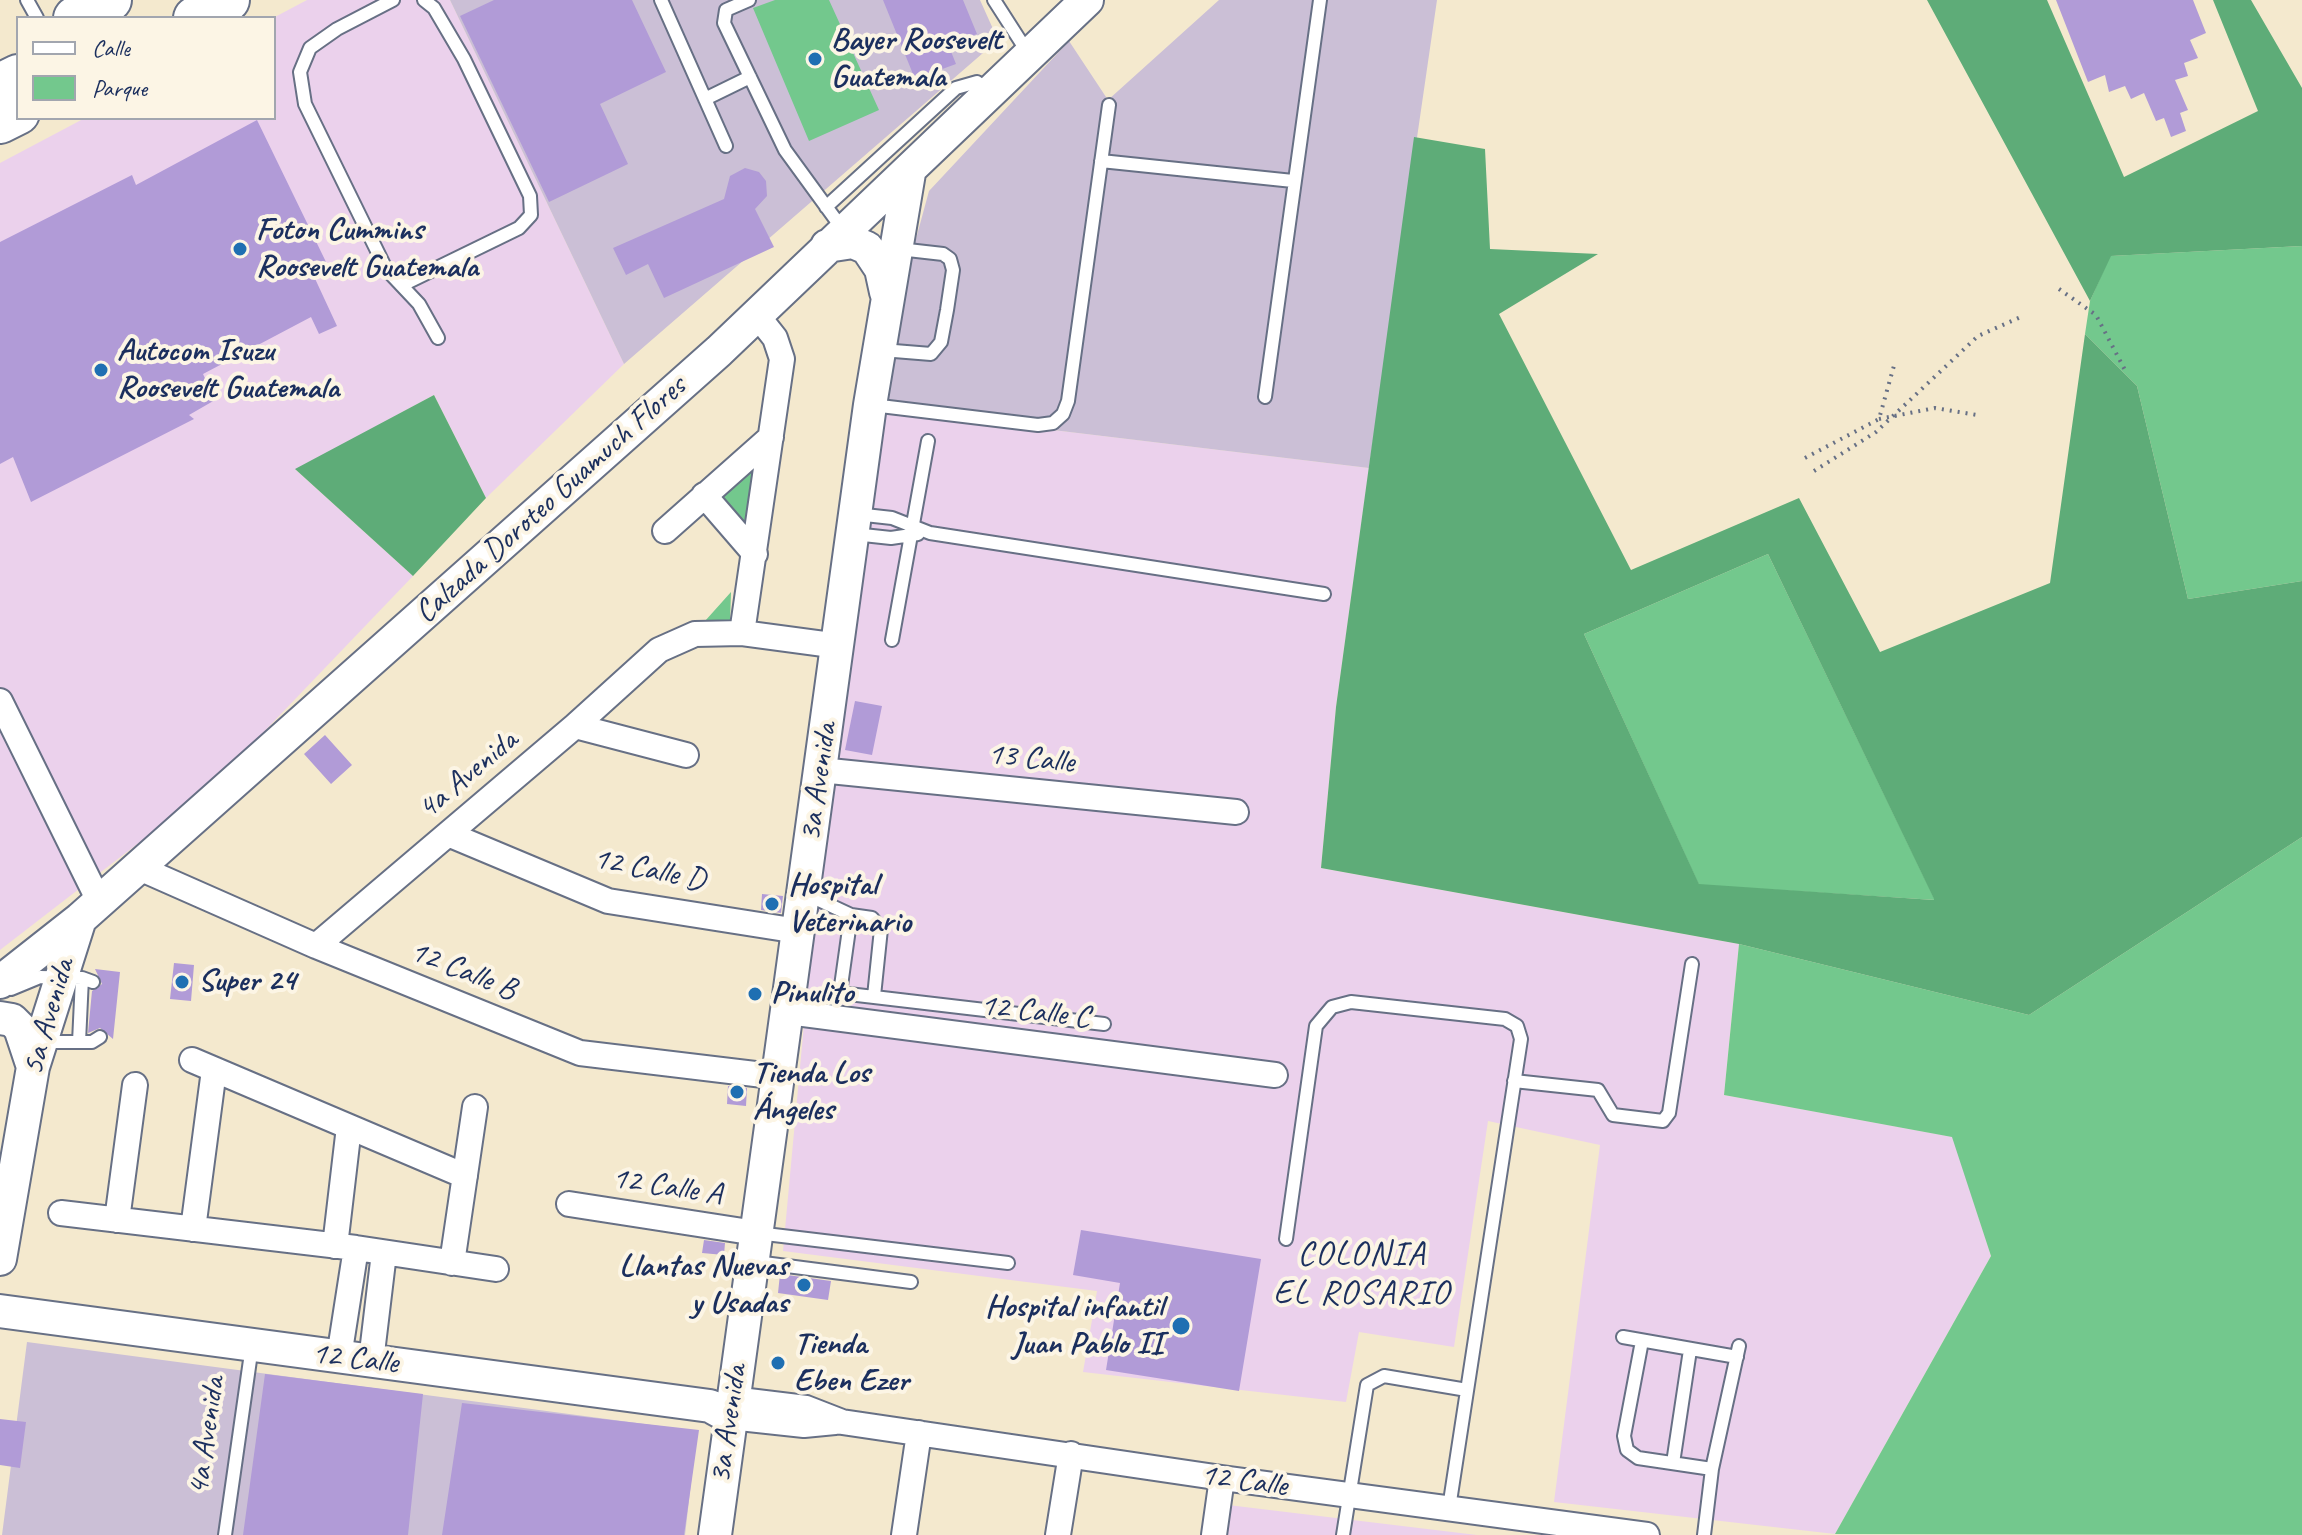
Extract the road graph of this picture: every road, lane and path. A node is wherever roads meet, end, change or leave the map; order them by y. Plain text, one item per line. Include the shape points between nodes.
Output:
1 (110, 0) edge
2 (135, 0) edge
3 (228, 0) edge
4 (393, 0) edge
5 (424, 0) edge
6 (661, 0) edge
7 (749, 0) edge
8 (994, 0) edge
9 (1087, 0) edge
10 (1320, 0) edge
11 (79, 16) edge
12 (115, 16) edge
13 (199, 16) edge
14 (1030, 55) junction
15 (750, 77) junction
16 (992, 92) junction
17 (705, 99) junction
18 (1109, 105) dead end
19 (726, 146) dead end
20 (1101, 161) junction
21 (909, 173) junction
22 (1293, 181) junction
23 (832, 228) junction
24 (896, 248) junction
25 (402, 285) junction
26 (2059, 289) dead end
27 (887, 299) junction
28 (756, 314) junction
29 (2023, 316) dead end
30 (438, 338) dead end
31 (879, 349) junction
32 (1895, 362) dead end
33 (2126, 372) dead end
34 (1265, 397) dead end
35 (870, 405) junction
36 (1977, 415) dead end
37 (1888, 418) junction
38 (1879, 419) junction
39 (771, 437) junction
40 (928, 441) dead end
41 (1805, 458) dead end
42 (1814, 471) dead end
43 (704, 495) junction
44 (855, 524) junction
45 (665, 531) dead end
46 (912, 531) junction
47 (755, 554) junction
48 (1324, 594) dead end
49 (742, 633) junction
50 (892, 640) dead end
51 (839, 646) junction
52 (0, 701) edge
53 (575, 726) junction
54 (686, 755) dead end
55 (820, 770) junction
56 (1236, 812) dead end
57 (448, 834) junction
58 (137, 867) junction
59 (803, 893) junction
60 (89, 910) junction
61 (851, 915) junction
62 (798, 931) junction
63 (316, 946) junction
64 (1692, 964) dead end
65 (78, 979) junction
66 (11, 983) edge
67 (0, 992) edge
68 (840, 993) junction
69 (874, 996) junction
70 (0, 1006) edge
71 (788, 1012) junction
72 (0, 1018) edge
73 (1104, 1024) dead end
74 (100, 1037) dead end
75 (79, 1042) junction
76 (36, 1055) junction
77 (1275, 1075) dead end
78 (780, 1077) junction
79 (1514, 1081) junction
80 (135, 1085) dead end
81 (475, 1107) dead end
82 (349, 1127) junction
83 (465, 1176) junction
84 (569, 1204) dead end
85 (61, 1213) dead end
86 (117, 1220) junction
87 (193, 1229) junction
88 (1286, 1239) dead end
89 (346, 1247) junction
90 (754, 1248) junction
91 (384, 1253) junction
92 (0, 1257) edge
93 (452, 1263) junction
94 (1008, 1263) dead end
95 (496, 1269) dead end
96 (911, 1282) dead end
97 (349, 1295) junction
98 (378, 1300) junction
99 (0, 1311) edge
100 (1623, 1337) dead end
101 (1642, 1341) junction
102 (252, 1346) junction
103 (1690, 1350) junction
104 (339, 1357) junction
105 (371, 1361) junction
106 (1467, 1390) junction
107 (724, 1407) junction
108 (919, 1433) junction
109 (1071, 1454) junction
110 (1673, 1463) junction
111 (1712, 1469) junction
112 (1222, 1478) junction
113 (1348, 1494) junction
114 (1449, 1508) junction
115 (1548, 1528) edge
116 (225, 1535) edge
117 (715, 1535) edge
118 (904, 1535) edge
119 (1058, 1535) edge
120 (1214, 1535) edge
121 (1343, 1535) edge
122 (1647, 1535) edge
123 (1704, 1535) edge

1 - 11 highway
2 - 12 highway
3 - 13 highway
4 - 25 lane via 310,48 300,72 305,104 338,174 386,269
5 - 25 lane via 464,59 530,196 531,215 519,228
6 - 17 lane
7 - 15 lane via 724,15
8 - 14 lane
9 - 14 main road, Calzada Doroteo Guamuch Flores
10 - 22 lane
14 - 16 main road, Calzada Doroteo Guamuch Flores
15 - 17 lane
15 - 23 lane via 785,150
16 - 21 main road, Calzada Doroteo Guamuch Flores
16 - 23 lane via 977,82 956,88
17 - 19 lane
18 - 20 lane
20 - 22 lane
20 - 35 lane via 1063,414 1053,423 1038,425
21 - 23 main road, Calzada Doroteo Guamuch Flores
21 - 24 main road, 3a Avenida
22 - 34 lane
23 - 27 main road via 867,248 881,269
23 - 28 main road, Calzada Doroteo Guamuch Flores
24 - 27 main road, 3a Avenida
24 - 31 lane via 950,259 947,310 941,342 931,354
25 - 30 lane
26 - 33 path via 2096,315
27 - 31 main road, 3a Avenida
28 - 39 street via 775,338 782,359
28 - 58 main road, Calzada Doroteo Guamuch Flores
29 - 37 path via 1978,336 1928,387
31 - 35 main road, 3a Avenida
32 - 38 path
35 - 44 main road, 3a Avenida
36 - 37 path via 1935,408
37 - 38 path
37 - 42 path via 1862,444
38 - 41 path
39 - 43 street
39 - 47 street
40 - 46 lane
43 - 45 street
43 - 47 street
44 - 46 lane via 891,538
44 - 46 lane via 892,518
44 - 51 main road, 3a Avenida
46 - 48 lane
46 - 50 lane
47 - 49 street
49 - 51 street, 4a Avenida
49 - 53 street, 4a Avenida via 695,634 659,650
51 - 55 main road, 3a Avenida
52 - 60 street
53 - 54 street
53 - 57 street, 4a Avenida
55 - 56 street, 13 Calle
55 - 59 main road, 3a Avenida
57 - 62 street, 12 Calle D via 608,901
57 - 63 street, 4a Avenida
58 - 60 main road, Calzada Doroteo Guamuch Flores
58 - 63 street, 12 Calle B
59 - 61 lane
59 - 62 main road, 3a Avenida
60 - 65 main road, 5a Avenida
60 - 66 main road, Calzada Doroteo Guamuch Flores
61 - 68 lane
61 - 69 lane via 872,918 881,929
62 - 71 main road, 3a Avenida
63 - 78 street, 12 Calle B via 580,1053
64 - 79 lane via 1669,1113 1663,1121 1613,1115 1598,1090
65 - 66 lane via 40,977
65 - 75 lane
65 - 76 main road, 5a Avenida
66 - 67 lane
66 - 70 lane
68 - 69 lane
68 - 71 lane
69 - 73 lane
71 - 77 street, 12 Calle C
71 - 78 main road, 3a Avenida
72 - 76 main road via 20,1028
74 - 75 lane
75 - 76 lane
76 - 92 main road, 5a Avenida
78 - 90 main road, 3a Avenida
79 - 88 lane via 1521,1039 1517,1026 1505,1019 1351,1002 1332,1007 1316,1026
79 - 106 lane
80 - 86 street
81 - 83 street
82 - 83 street
82 - 87 street via 203,1065
82 - 89 street
83 - 93 street
84 - 90 street, 12 Calle A
85 - 86 street
86 - 87 street
87 - 89 street
89 - 91 street
89 - 97 street
90 - 94 lane
90 - 96 lane
90 - 107 main road, 3a Avenida
91 - 93 street
91 - 98 street
93 - 95 street
97 - 98 street
97 - 104 street
98 - 105 street
99 - 102 main road, 12 Calle
100 - 101 lane
101 - 103 lane
101 - 110 lane via 1624,1436 1627,1450 1638,1458
102 - 104 main road, 12 Calle
102 - 116 lane, 4a Avenida
103 - 110 lane
103 - 111 lane via 1738,1352
104 - 105 main road, 12 Calle
105 - 107 main road, 12 Calle
106 - 113 lane via 1375,1378 1367,1385
106 - 114 lane
107 - 108 street, 12 Calle via 804,1425 842,1422
107 - 117 main road, 3a Avenida
108 - 109 street, 12 Calle
108 - 118 street
109 - 112 street, 12 Calle
109 - 119 street
110 - 111 lane
111 - 123 lane
112 - 113 street, 12 Calle
112 - 120 street
113 - 114 street, 12 Calle
113 - 121 lane
114 - 115 street, 12 Calle
115 - 122 street, 12 Calle

